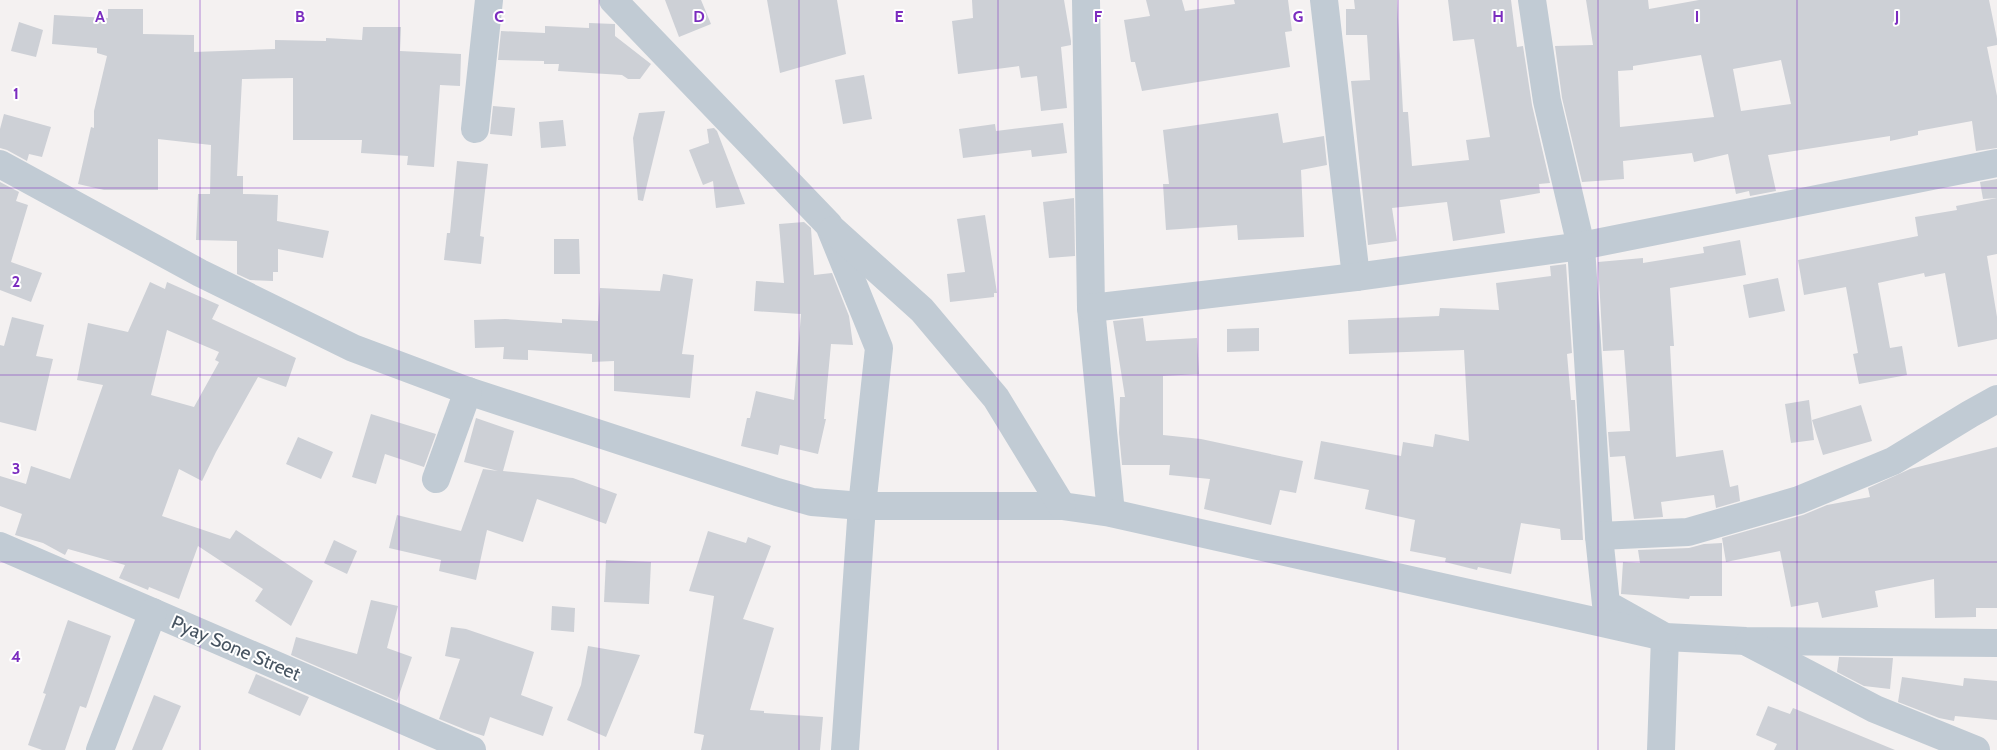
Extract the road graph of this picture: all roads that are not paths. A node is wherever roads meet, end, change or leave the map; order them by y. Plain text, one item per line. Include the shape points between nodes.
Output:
1 (489, 0) edge
2 (613, 0) edge
3 (1086, 0) edge
4 (1324, 0) edge
5 (1532, 0) edge
6 (475, 129) dead end
7 (1997, 162) edge
8 (0, 164) edge
9 (829, 225) junction
10 (1581, 246) junction
11 (1356, 277) junction
12 (1091, 308) junction
13 (468, 391) junction
14 (1997, 399) edge
15 (436, 479) dead end
16 (862, 506) junction
17 (1062, 506) junction
18 (1111, 513) junction
19 (1598, 536) junction
20 (0, 546) edge
21 (153, 612) junction
22 (1665, 637) junction
23 (1746, 641) junction
24 (1997, 643) edge
25 (100, 750) edge
26 (472, 750) edge
27 (845, 750) edge
28 (1662, 750) edge
29 (1976, 750) edge

1 - 6 street
2 - 9 street
3 - 12 street
4 - 11 street
5 - 10 street via 1547,101
7 - 10 street
8 - 13 street via 200,273 320,332 353,348
9 - 16 street via 879,348
9 - 17 street via 922,310 996,398
10 - 11 street
10 - 19 street
11 - 12 street
12 - 18 street
13 - 15 street
13 - 16 street via 777,492 812,502
14 - 19 street via 1893,461 1799,500 1688,532
16 - 17 street
16 - 27 street
17 - 18 street
18 - 22 street
19 - 22 street via 1606,604
20 - 21 street, Pyay Sone Street
21 - 25 street
21 - 26 street, Pyay Sone Street
22 - 23 street
22 - 28 street
23 - 24 street
23 - 29 street via 1874,709

